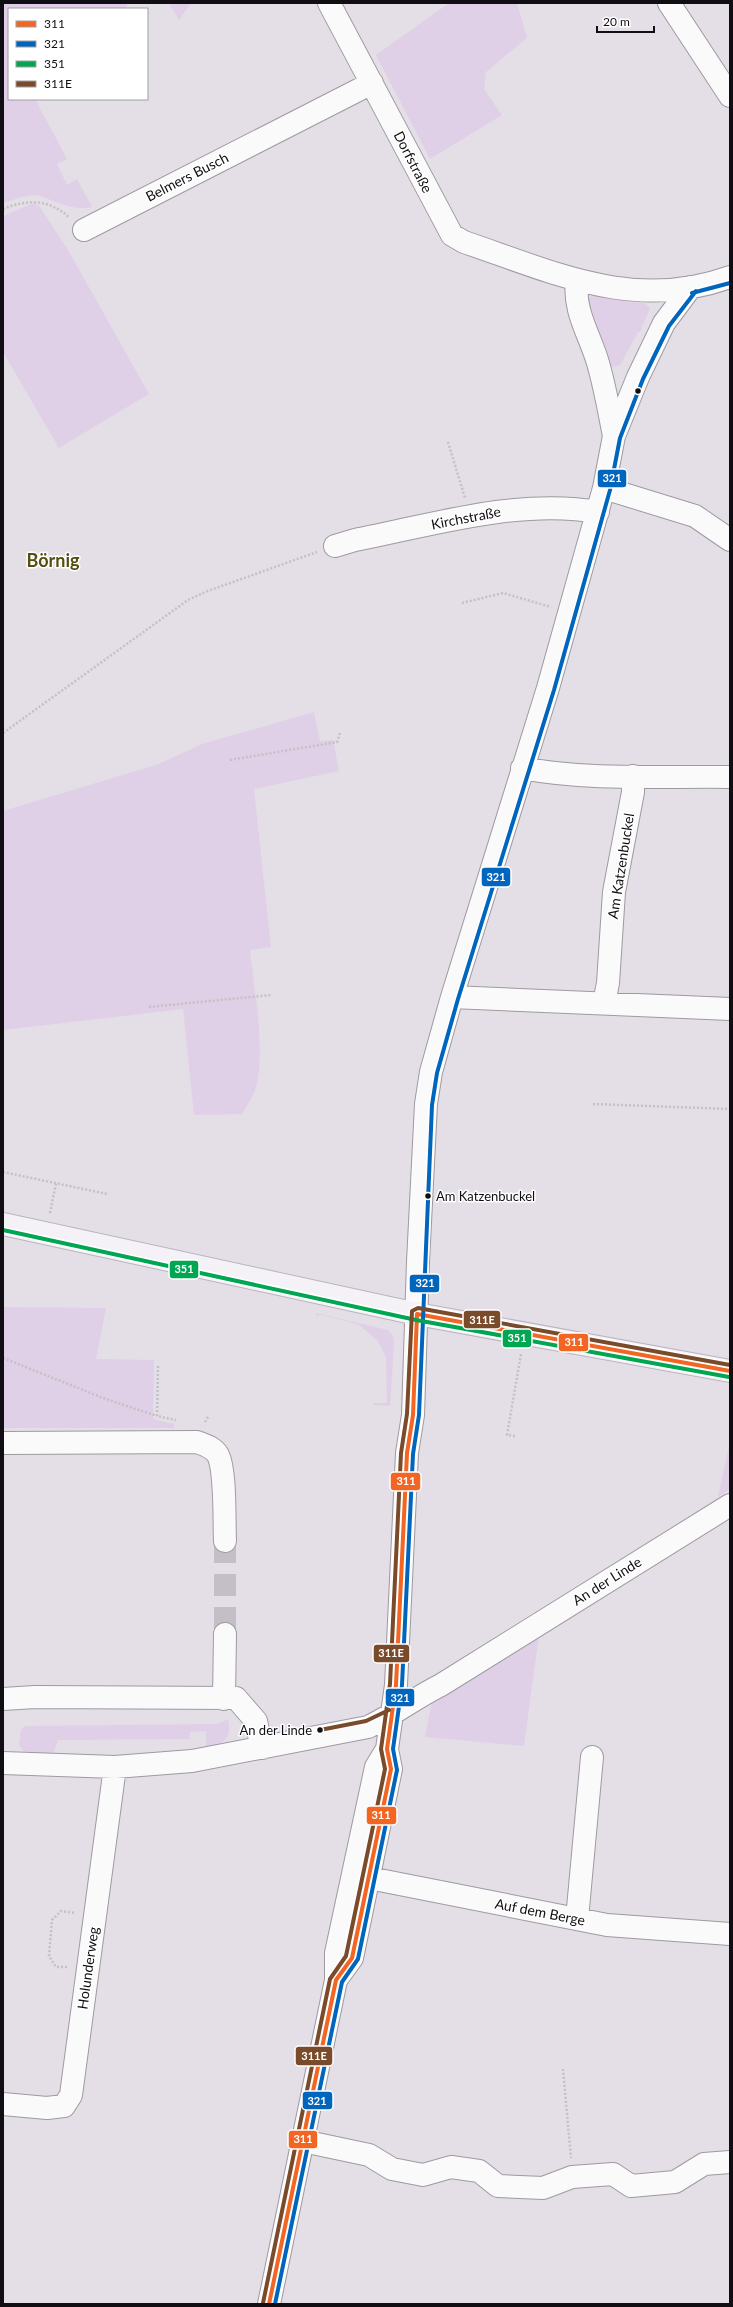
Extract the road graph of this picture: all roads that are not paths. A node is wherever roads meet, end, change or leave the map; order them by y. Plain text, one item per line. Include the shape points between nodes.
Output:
1 (329, 3) edge
2 (669, 3) edge
3 (372, 83) junction
4 (730, 96) edge
5 (84, 230) road end
6 (730, 277) edge
7 (577, 280) junction
8 (691, 287) junction
9 (614, 436) junction
10 (604, 488) junction
11 (598, 512) junction
12 (730, 540) edge
13 (335, 546) road end
14 (522, 768) junction
15 (633, 776) junction
16 (730, 777) edge
17 (452, 997) junction
18 (604, 1003) junction
19 (730, 1009) edge
20 (3, 1224) edge
21 (417, 1314) junction
22 (730, 1371) edge
23 (3, 1443) edge
24 (730, 1505) edge
25 (225, 1541) tunnel mouth
26 (225, 1634) tunnel mouth
27 (3, 1699) edge
28 (224, 1699) junction
29 (392, 1715) junction
30 (262, 1748) junction
31 (592, 1757) dead end
32 (3, 1763) edge
33 (115, 1767) junction
34 (361, 1876) junction
35 (577, 1919) junction
36 (730, 1934) edge
37 (3, 2104) edge
38 (303, 2141) junction
39 (730, 2162) edge
40 (268, 2304) edge

1 - 3 street, Dorfstraße
2 - 4 street
3 - 5 street, Belmers Busch
3 - 7 street, Dorfstraße via 452,235 464,242
6 - 8 street, Dorfstraße
7 - 8 street, Dorfstraße via 617,289
7 - 9 street via 577,308 598,361
8 - 9 street via 664,323
9 - 10 street
10 - 11 street
10 - 12 street via 695,516
11 - 13 street, Kirchstraße via 575,508 509,510
11 - 14 street
14 - 15 street via 545,773
14 - 17 street
15 - 16 street
15 - 18 street, Am Katzenbuckel via 633,792 614,892 608,983
17 - 18 street
17 - 21 street via 428,1088
18 - 19 street
20 - 21 main road
21 - 22 main road
21 - 29 street via 412,1415 407,1453 396,1685
23 - 25 street via 197,1442 210,1446 218,1455 221,1473
24 - 29 street, An der Linde
26 - 28 street
27 - 28 street
28 - 30 street via 236,1698 256,1720
29 - 30 street, An der Linde via 368,1727
29 - 34 street via 387,1749 392,1770
30 - 33 street, An der Linde via 192,1761
31 - 35 street
32 - 33 street, An der Linde
33 - 37 street, Holunderweg via 71,2095 64,2106 47,2108
34 - 35 street, Auf dem Berge
34 - 38 street via 352,1958 336,1980
35 - 36 street, Auf dem Berge via 607,1925
38 - 39 street via 369,2155 392,2169 423,2175 451,2167 479,2171 498,2186 543,2188 572,2177 613,2174 631,2186 675,2182 704,2164
38 - 40 street

